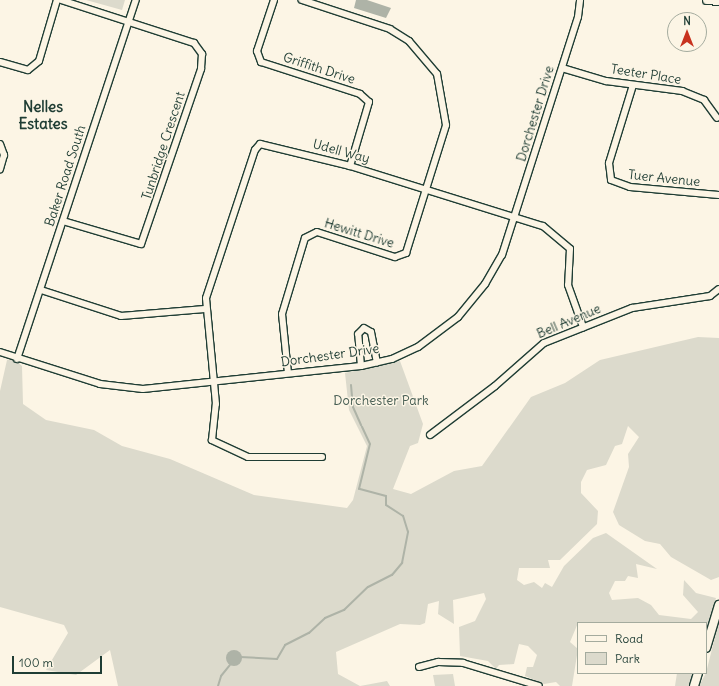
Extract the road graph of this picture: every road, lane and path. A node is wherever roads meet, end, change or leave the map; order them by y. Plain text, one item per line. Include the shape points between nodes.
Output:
1 (57, 0) edge
2 (61, 0) edge
3 (136, 0) edge
4 (274, 0) edge
5 (302, 0) edge
6 (580, 0) edge
7 (707, 0) edge
8 (712, 0) edge
9 (719, 1) edge
10 (129, 21) junction
11 (0, 62) edge
12 (562, 68) junction
13 (633, 85) junction
14 (717, 118) dead end
15 (0, 144) edge
16 (350, 166) junction
17 (0, 169) edge
18 (428, 188) junction
19 (719, 195) edge
20 (516, 215) junction
21 (63, 221) junction
22 (719, 289) edge
23 (41, 290) junction
24 (205, 309) junction
25 (583, 327) junction
26 (0, 352) edge
27 (17, 359) junction
28 (377, 362) junction
29 (360, 366) junction
30 (288, 373) junction
31 (214, 383) junction
32 (430, 434) dead end
33 (322, 458) dead end
34 (719, 605) edge
35 (707, 645) edge
36 (419, 667) dead end
37 (698, 674) edge
38 (539, 686) edge
39 (694, 686) edge

1 - 11 street via 39,61 28,70
2 - 10 street
3 - 10 street, Baker Road South
4 - 16 street, Griffith Drive via 257,51 261,62 360,94 369,102
5 - 18 street via 390,29 423,54 437,74 446,125
6 - 12 street, Dorchester Drive
7 - 8 main road
8 - 9 main road
10 - 21 street, Baker Road South
10 - 21 street, Tunbridge Crescent via 194,43 202,54 201,69 141,244
12 - 13 street, Teeter Place
12 - 20 street, Dorchester Drive
13 - 14 street, Teeter Place via 682,91 704,100
13 - 19 street, Tuer Avenue via 608,163 611,180 630,187
15 - 17 street via 4,156
16 - 18 street, Udell Way
16 - 24 street, Udell Way via 260,144 231,217
18 - 20 street, Udell Way
18 - 30 street, Hewitt Drive via 408,250 402,255 395,257 317,232 305,238 282,314
20 - 25 street, Udell Way via 542,226 569,246 568,285
20 - 28 street, Dorchester Drive via 502,255 485,284 458,317 418,347
21 - 23 street, Baker Road South
22 - 25 street, Bell Avenue via 710,296 632,308
23 - 24 street via 121,316
23 - 27 street, Baker Road South
24 - 31 street, Udell Way
25 - 32 street, Bell Avenue via 536,349 495,386
26 - 27 street, Dorchester Drive
27 - 31 street, Dorchester Drive via 118,388
28 - 29 street, Dorchester Drive
28 - 29 street via 371,332 364,328 358,334
29 - 30 street, Dorchester Drive
30 - 31 street, Dorchester Drive
31 - 33 street, Udell Way via 216,409 212,440 248,457
34 - 35 main road
36 - 38 street via 438,662 463,662
37 - 39 main road

